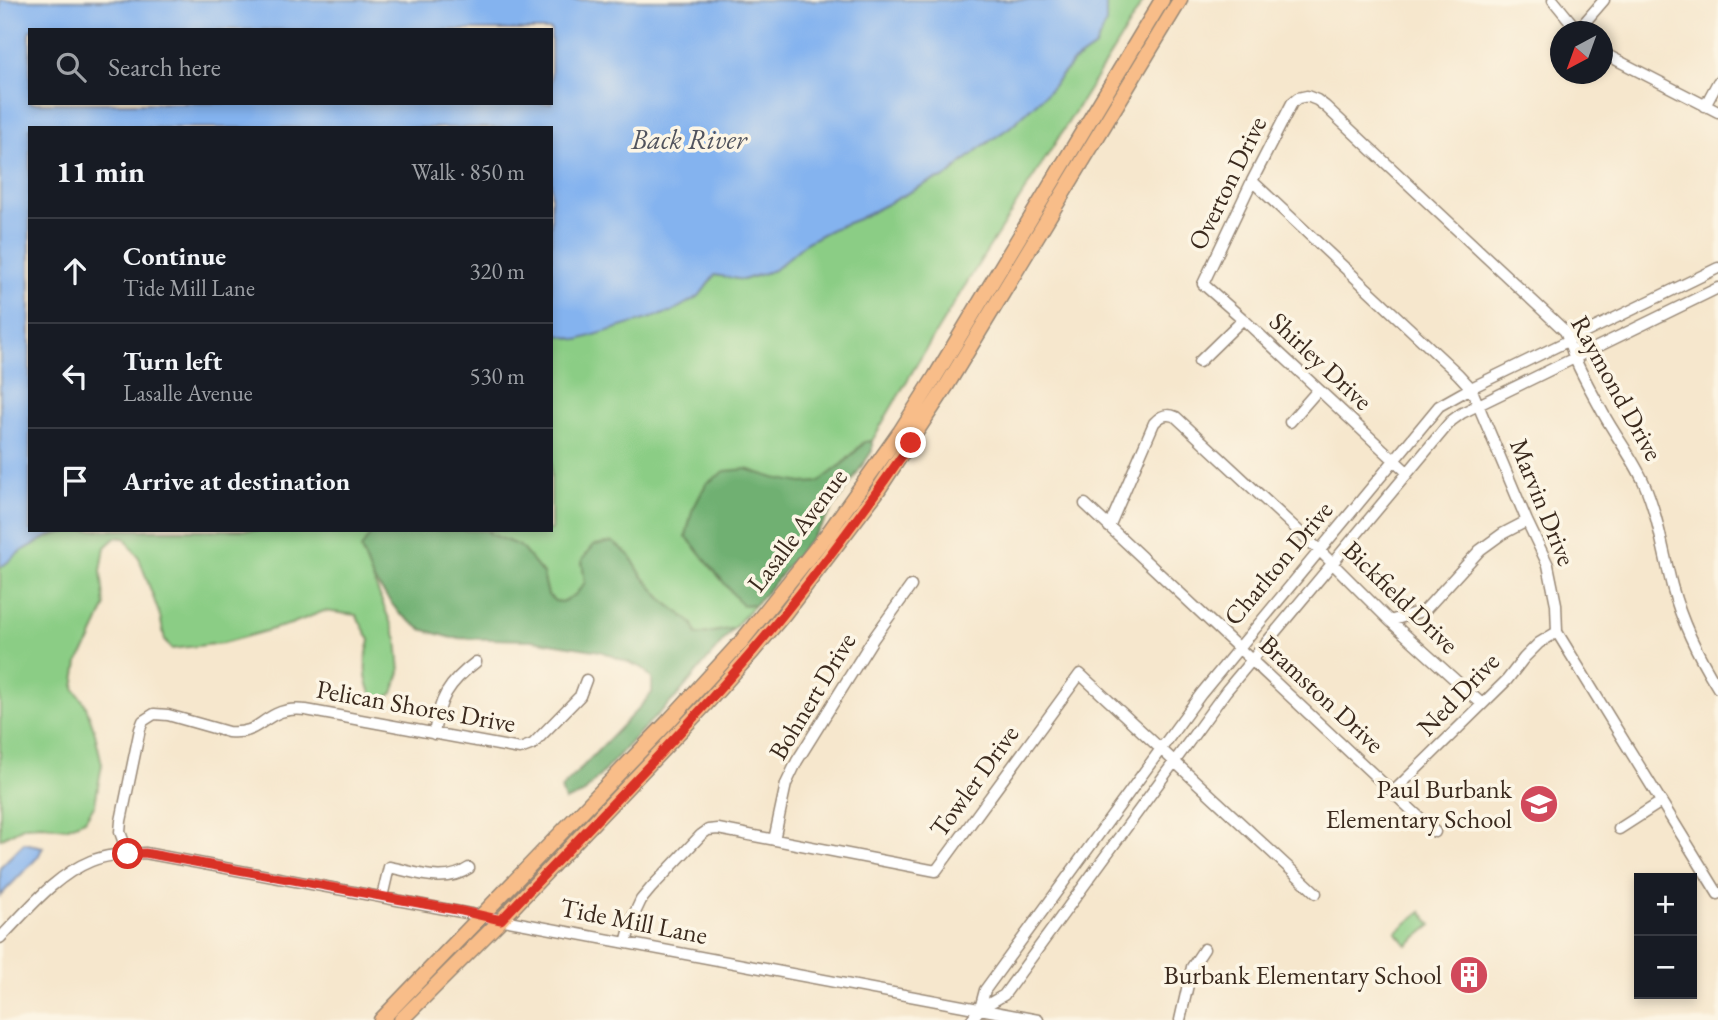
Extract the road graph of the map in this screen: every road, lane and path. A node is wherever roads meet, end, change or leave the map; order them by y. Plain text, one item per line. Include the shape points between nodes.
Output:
1 (1162, 0) edge
2 (1180, 0) edge
3 (1553, 0) edge
4 (1604, 0) edge
5 (1571, 21) edge
6 (1587, 21) edge
7 (1613, 58) edge
8 (1718, 82) edge
9 (1292, 103) joint
10 (1706, 106) junction
11 (1718, 112) edge
12 (1252, 181) junction
13 (1718, 268) edge
14 (1203, 284) joint
15 (1718, 288) edge
16 (1243, 319) junction
17 (1570, 340) junction
18 (1574, 358) junction
19 (1199, 362) dead end
20 (1471, 388) junction
21 (1318, 390) junction
22 (1479, 405) junction
23 (1290, 422) dead end
24 (1393, 460) junction
25 (1407, 472) junction
26 (1085, 504) dead end
27 (1527, 522) junction
28 (1109, 527) junction
29 (1319, 550) junction
30 (1332, 562) junction
31 (911, 586) dead end
32 (1390, 621) junction
33 (1557, 632) junction
34 (1239, 647) junction
35 (1252, 659) junction
36 (476, 662) dead end
37 (586, 680) dead end
38 (1718, 688) edge
39 (1482, 704) junction
40 (434, 734) junction
41 (1161, 749) junction
42 (1175, 761) junction
43 (1394, 792) junction
44 (1661, 802) junction
45 (1619, 829) dead end
46 (1435, 832) dead end
47 (774, 840) junction
48 (128, 854) junction
49 (469, 868) dead end
50 (1315, 893) dead end
51 (1718, 894) edge
52 (382, 897) junction
53 (483, 915) junction
54 (501, 920) junction
55 (0, 938) edge
56 (626, 943) junction
57 (1204, 949) dead end
58 (980, 1009) junction
59 (381, 1020) edge
60 (401, 1020) edge
61 (971, 1020) edge
62 (1038, 1020) edge
63 (1180, 1020) edge

1 - 53 main road, Lasalle Avenue via 935,377 829,532 713,673
2 - 54 main road, Lasalle Avenue via 911,443 842,540 705,705
3 - 5 street
4 - 6 street
7 - 10 street
8 - 10 street
9 - 12 street, Overton Drive
9 - 17 street, Raymond Drive via 1307,96 1325,106 1559,323
10 - 11 street
12 - 14 street, Overton Drive
12 - 20 street, Marvin Drive
13 - 17 street, Charlton Drive
14 - 16 street, Shirley Drive
15 - 18 street, Charlton Drive
16 - 19 street
16 - 21 street, Shirley Drive
17 - 18 street, Raymond Drive
17 - 20 street, Charlton Drive
18 - 22 street, Charlton Drive
18 - 38 street, Raymond Drive via 1644,483 1685,625
20 - 22 street, Marvin Drive
20 - 24 street, Charlton Drive via 1440,406
21 - 23 street
21 - 24 street, Shirley Drive
22 - 25 street, Charlton Drive via 1451,421
22 - 27 street, Marvin Drive
24 - 25 street, Shirley Drive
24 - 29 street, Charlton Drive
25 - 30 street, Charlton Drive
26 - 28 street, Bramston Drive
27 - 32 street via 1480,550 1425,610
27 - 33 street, Marvin Drive via 1548,565
28 - 29 street, Bickfield Drive via 1154,422 1171,415
28 - 34 street, Bramston Drive
29 - 30 street, Bickfield Drive
29 - 34 street, Charlton Drive
30 - 32 street, Bickfield Drive
30 - 35 street, Charlton Drive
31 - 47 street, Bohnert Drive via 797,761 786,785
32 - 39 street, Bickfield Drive
33 - 39 street, Ned Drive via 1539,643
33 - 44 street, Marvin Drive
34 - 35 street, Bramston Drive
34 - 41 street, Charlton Drive
35 - 42 street, Charlton Drive
35 - 43 street, Bramston Drive
36 - 40 street via 456,678 445,695
37 - 40 street, Pelican Shores Drive via 580,696 527,747 512,749
39 - 43 street, Ned Drive
40 - 48 street, Pelican Shores Drive via 306,710 285,710 252,730 236,733 154,714 140,729 121,821
41 - 42 street, Towler Drive
41 - 47 street, Towler Drive via 1080,674 936,871
41 - 58 street, Charlton Drive via 985,990
42 - 50 street, Towler Drive
42 - 58 street, Charlton Drive via 1004,995
43 - 46 street, Bramston Drive
44 - 45 street
44 - 51 street, Marvin Drive
47 - 56 street, Towler Drive via 708,830 641,900
48 - 52 street, Tide Mill Lane via 145,853
48 - 55 street, Tide Mill Lane via 93,860 73,870
49 - 52 street via 445,878 389,867
52 - 53 street, Tide Mill Lane
53 - 54 street, Tide Mill Lane
53 - 59 main road, Lasalle Avenue
54 - 56 street, Tide Mill Lane
54 - 60 main road, Lasalle Avenue
56 - 58 street, Tide Mill Lane
57 - 63 street via 1192,967
58 - 61 street, Charlton Drive
58 - 62 street, Tide Mill Lane

